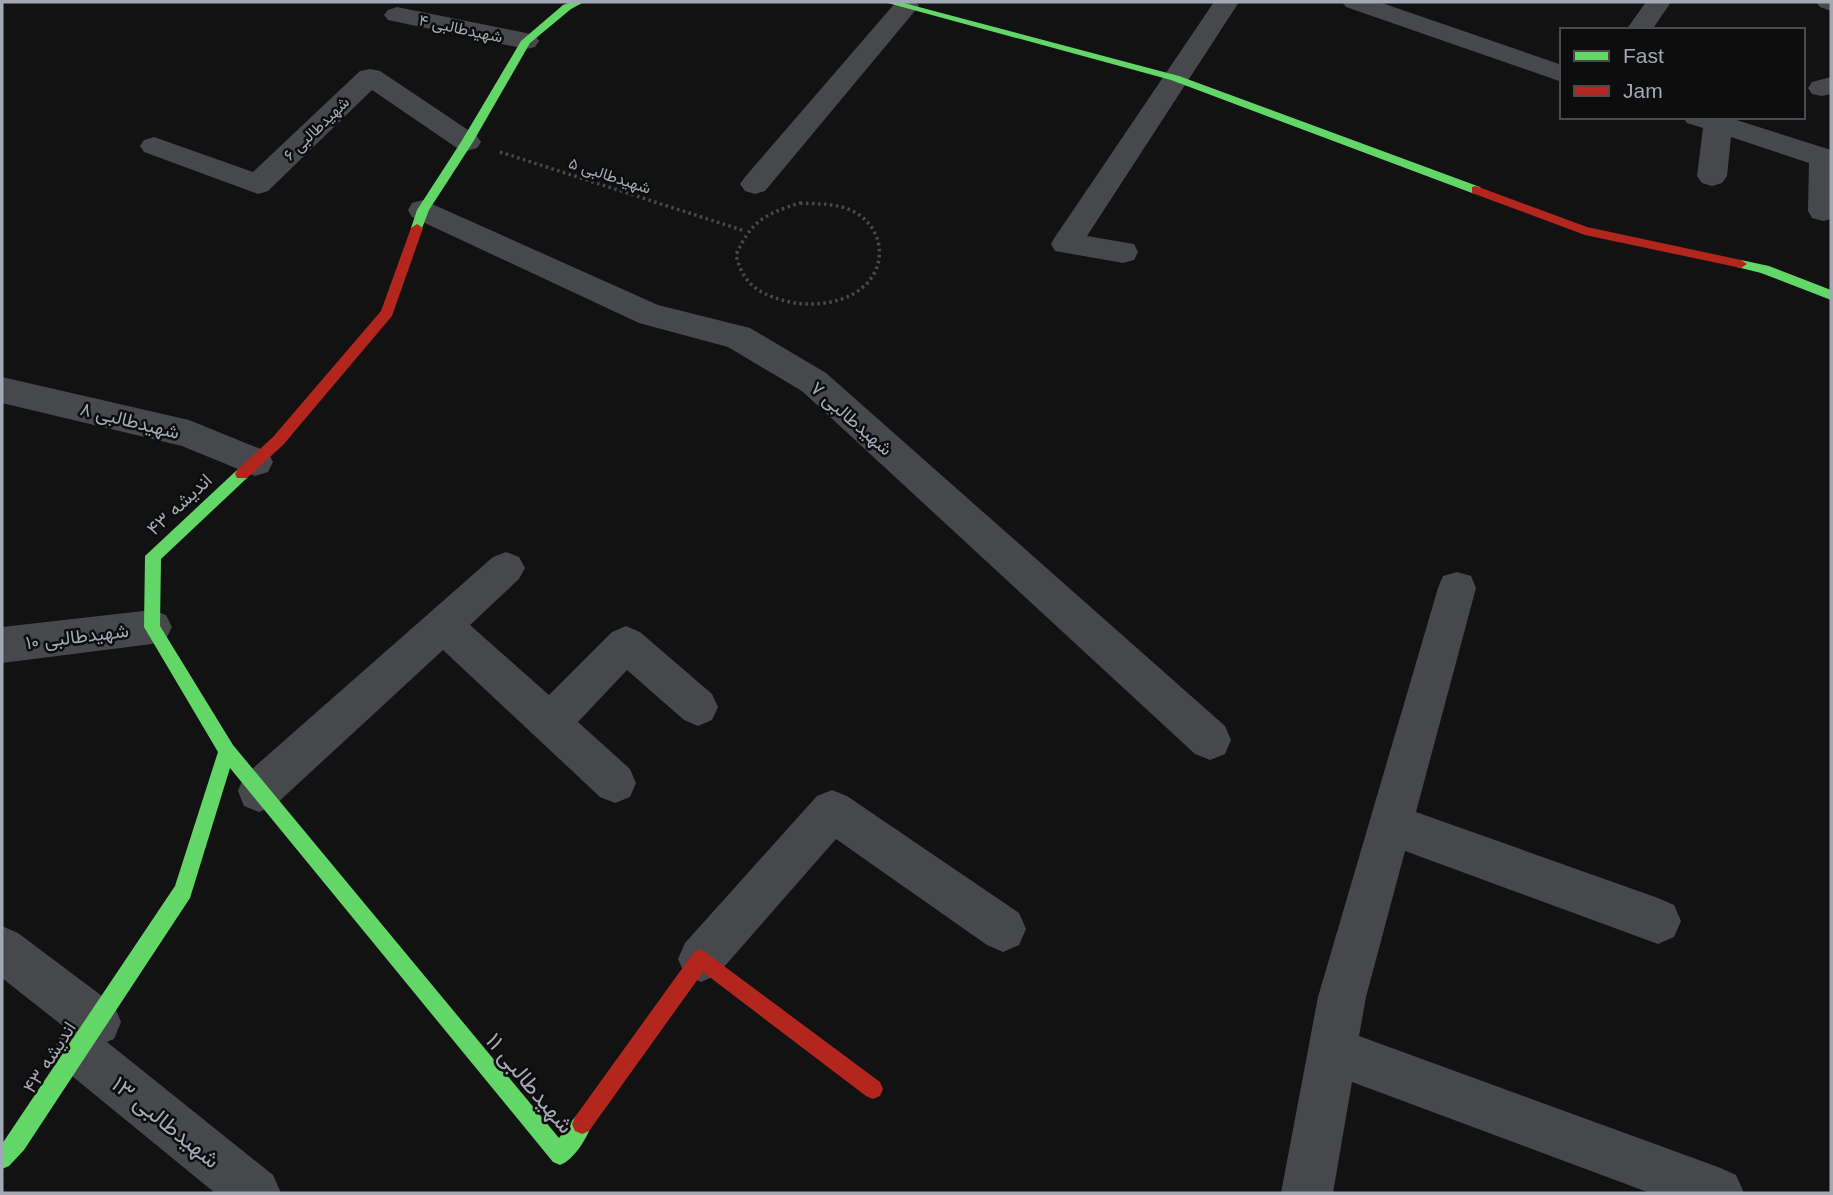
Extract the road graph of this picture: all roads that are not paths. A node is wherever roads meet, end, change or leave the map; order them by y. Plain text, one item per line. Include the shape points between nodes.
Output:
1 (579, 2) edge
2 (1226, 2) edge
3 (1355, 2) edge
4 (1658, 2) edge
5 (898, 4) edge
6 (397, 15) dead end
7 (1640, 28) edge
8 (526, 41) junction
9 (1560, 73) edge
10 (1175, 78) junction
11 (1707, 121) edge
12 (467, 142) junction
13 (154, 146) dead end
14 (1827, 159) edge
15 (1712, 176) dead end
16 (755, 184) dead end
17 (423, 210) junction
18 (1823, 211) dead end
19 (1123, 253) dead end
20 (1831, 295) edge
21 (2, 390) edge
22 (255, 463) junction
23 (506, 568) dead end
24 (1457, 588) dead end
25 (443, 625) junction
26 (152, 627) junction
27 (2, 645) edge
28 (698, 708) dead end
29 (549, 723) junction
30 (1210, 740) dead end
31 (227, 751) junction
32 (615, 783) dead end
33 (260, 792) junction
34 (1391, 824) junction
35 (1658, 920) dead end
36 (1003, 929) dead end
37 (2, 949) edge
38 (701, 959) junction
39 (87, 1036) junction
40 (1332, 1050) junction
41 (873, 1089) dead end
42 (2, 1158) edge
43 (255, 1193) edge
44 (1307, 1193) edge
45 (1718, 1193) edge

1 - 8 street, اندیشه ۴۳
2 - 10 street
3 - 9 street
4 - 7 street
5 - 10 street
5 - 16 street
6 - 8 street, شهیدطالبی ۴
8 - 12 street, اندیشه ۴۳
10 - 19 street via 1066,244
10 - 20 street via 1585,231 1764,269
11 - 14 street
11 - 15 street
12 - 13 street, شهیدطالبی ۶ via 370,77 258,184
12 - 17 street, اندیشه ۴۳
14 - 18 street
17 - 22 street, اندیشه ۴۳ via 387,313
17 - 30 street, شهیدطالبی ۷ via 650,315 738,337 814,382
21 - 22 street, شهیدطالبی ۸ via 189,434
22 - 26 street, اندیشه ۴۳ via 153,556
23 - 25 street
24 - 34 street
25 - 29 street
25 - 33 street
26 - 27 street, شهیدطالبی ۱۰
26 - 31 street
28 - 29 street via 626,643
29 - 32 street
31 - 33 street, شهیدطالبی ۱۱
31 - 39 street, اندیشه ۴۳ via 183,891
33 - 38 street, شهیدطالبی ۱۱ via 560,1156
34 - 35 street
34 - 40 street via 1342,997
36 - 38 street via 832,811
37 - 39 street, شهیدطالبی ۱۳
38 - 41 street
39 - 42 street, اندیشه ۴۳ via 18,1143
39 - 43 street, شهیدطالبی ۱۳
40 - 44 street
40 - 45 street

